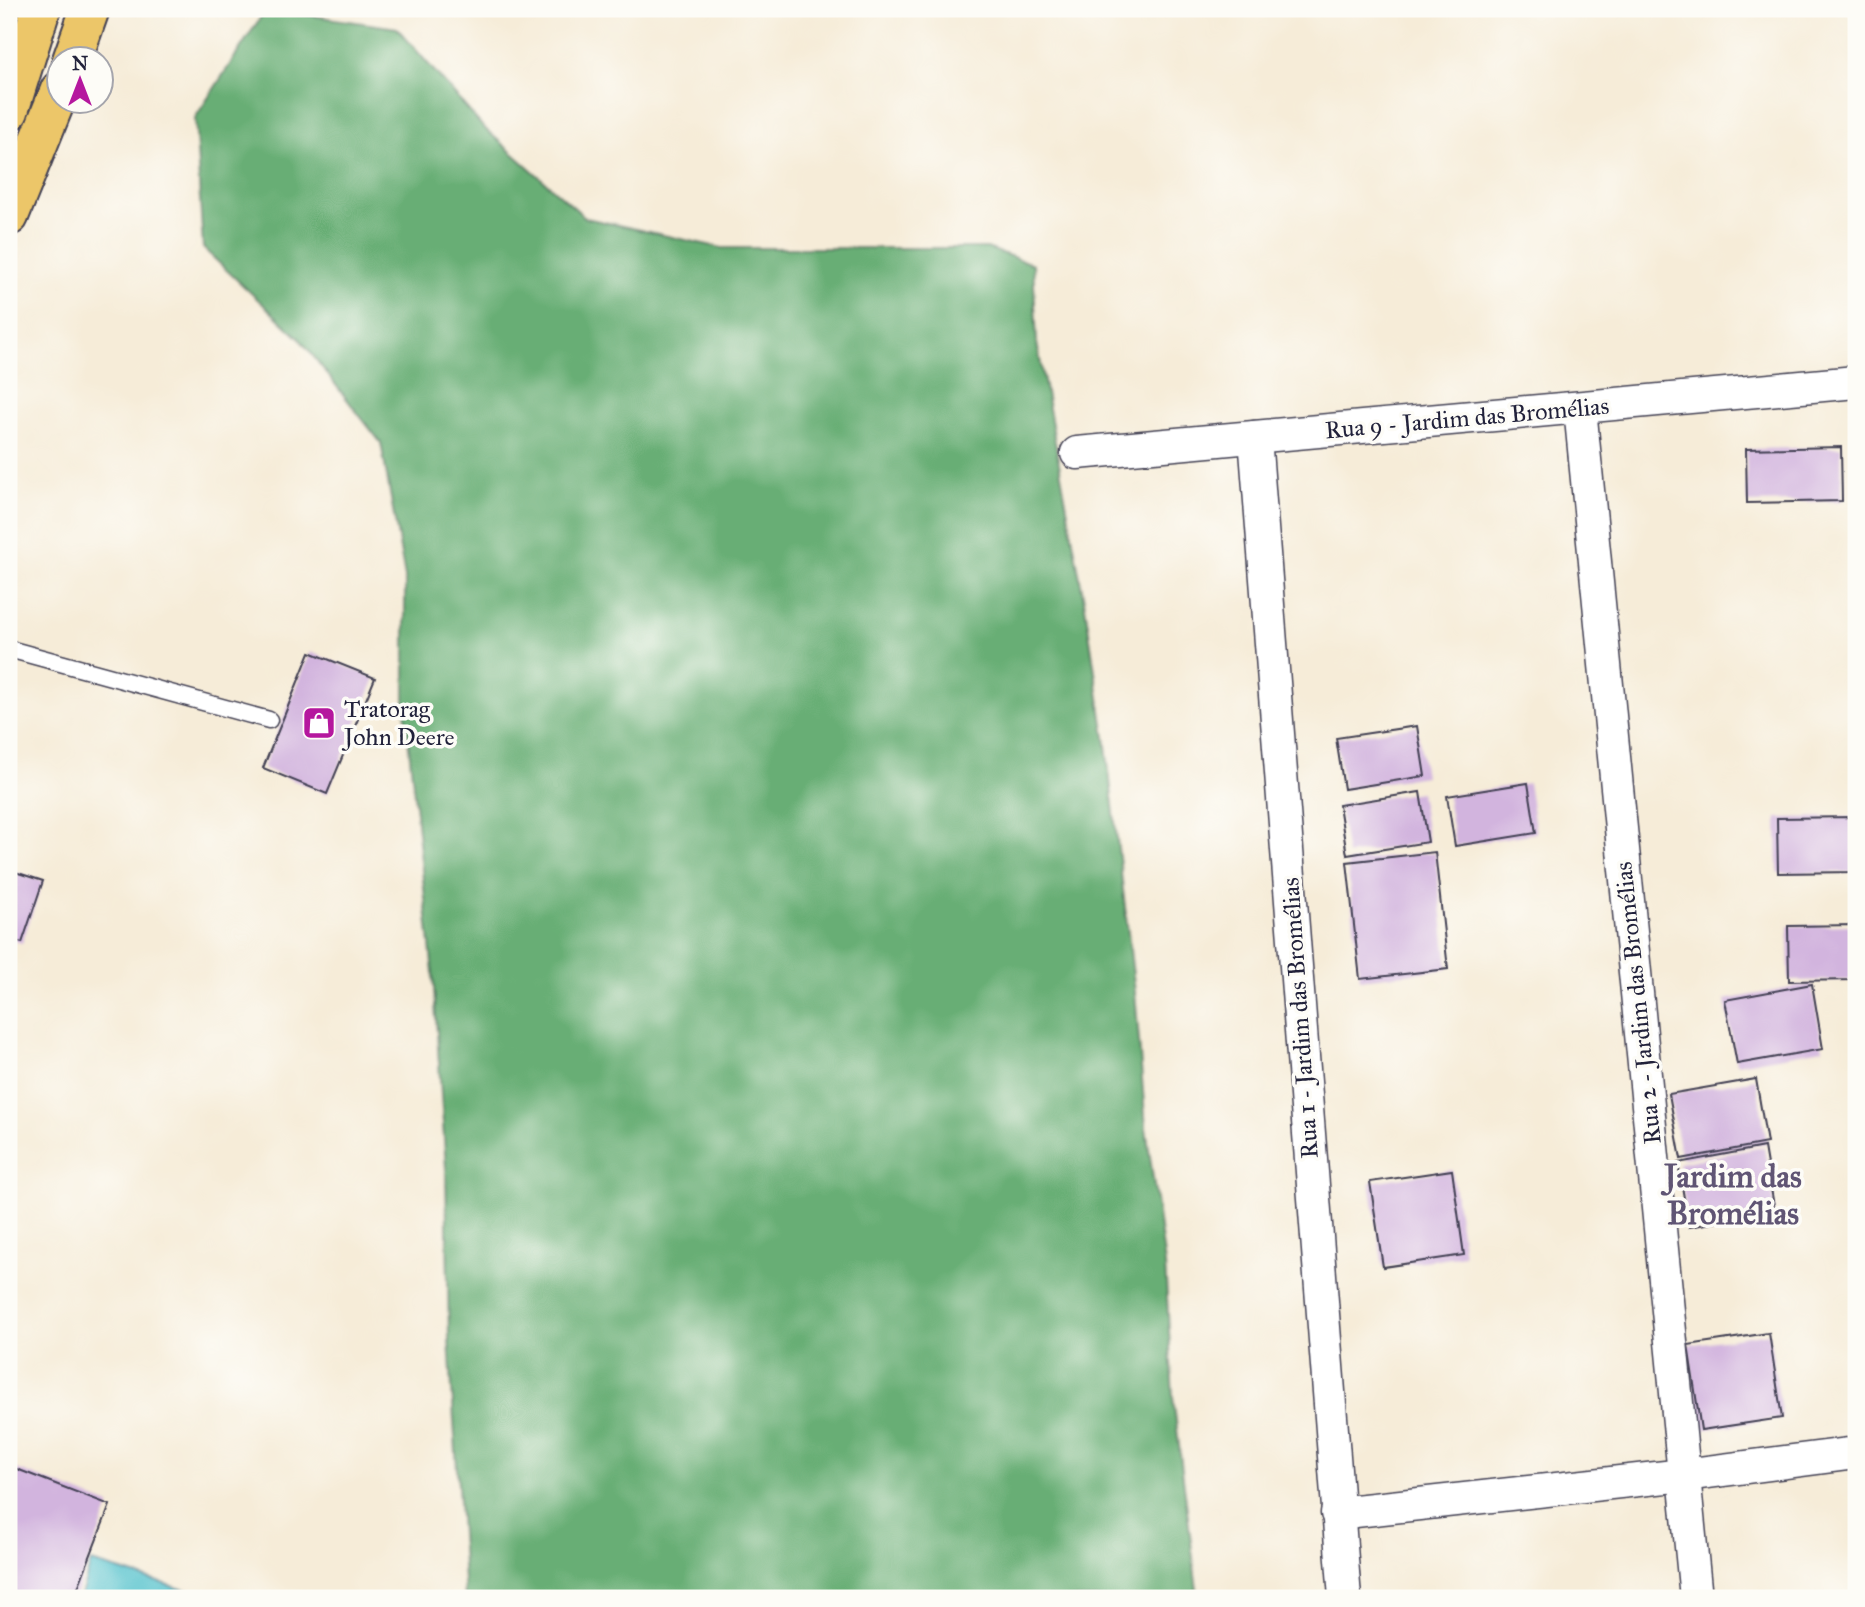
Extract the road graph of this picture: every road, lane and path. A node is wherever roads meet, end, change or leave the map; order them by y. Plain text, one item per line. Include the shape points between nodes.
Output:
1 (41, 9) edge
2 (90, 9) edge
3 (77, 46) edge
4 (9, 111) edge
5 (49, 116) edge
6 (9, 216) edge
7 (1856, 382) edge
8 (1580, 408) junction
9 (1255, 437) junction
10 (1077, 453) dead end
11 (9, 649) edge
12 (269, 720) dead end
13 (1856, 1452) edge
14 (1684, 1475) junction
15 (1338, 1513) junction
16 (1345, 1598) edge
17 (1696, 1598) edge

1 - 4 main road
2 - 3 main road
5 - 6 main road
7 - 8 street, Rua 9 - Jardim das Bromélias
8 - 9 street, Rua 9 - Jardim das Bromélias
8 - 14 street, Rua 2 - Jardim das Bromélias
9 - 10 street, Rua 9 - Jardim das Bromélias
9 - 15 street, Rua 1 - Jardim das Bromélias
11 - 12 lane
13 - 14 street
14 - 15 street
14 - 17 street, Rua 2 - Jardim das Bromélias
15 - 16 street, Rua 1 - Jardim das Bromélias

